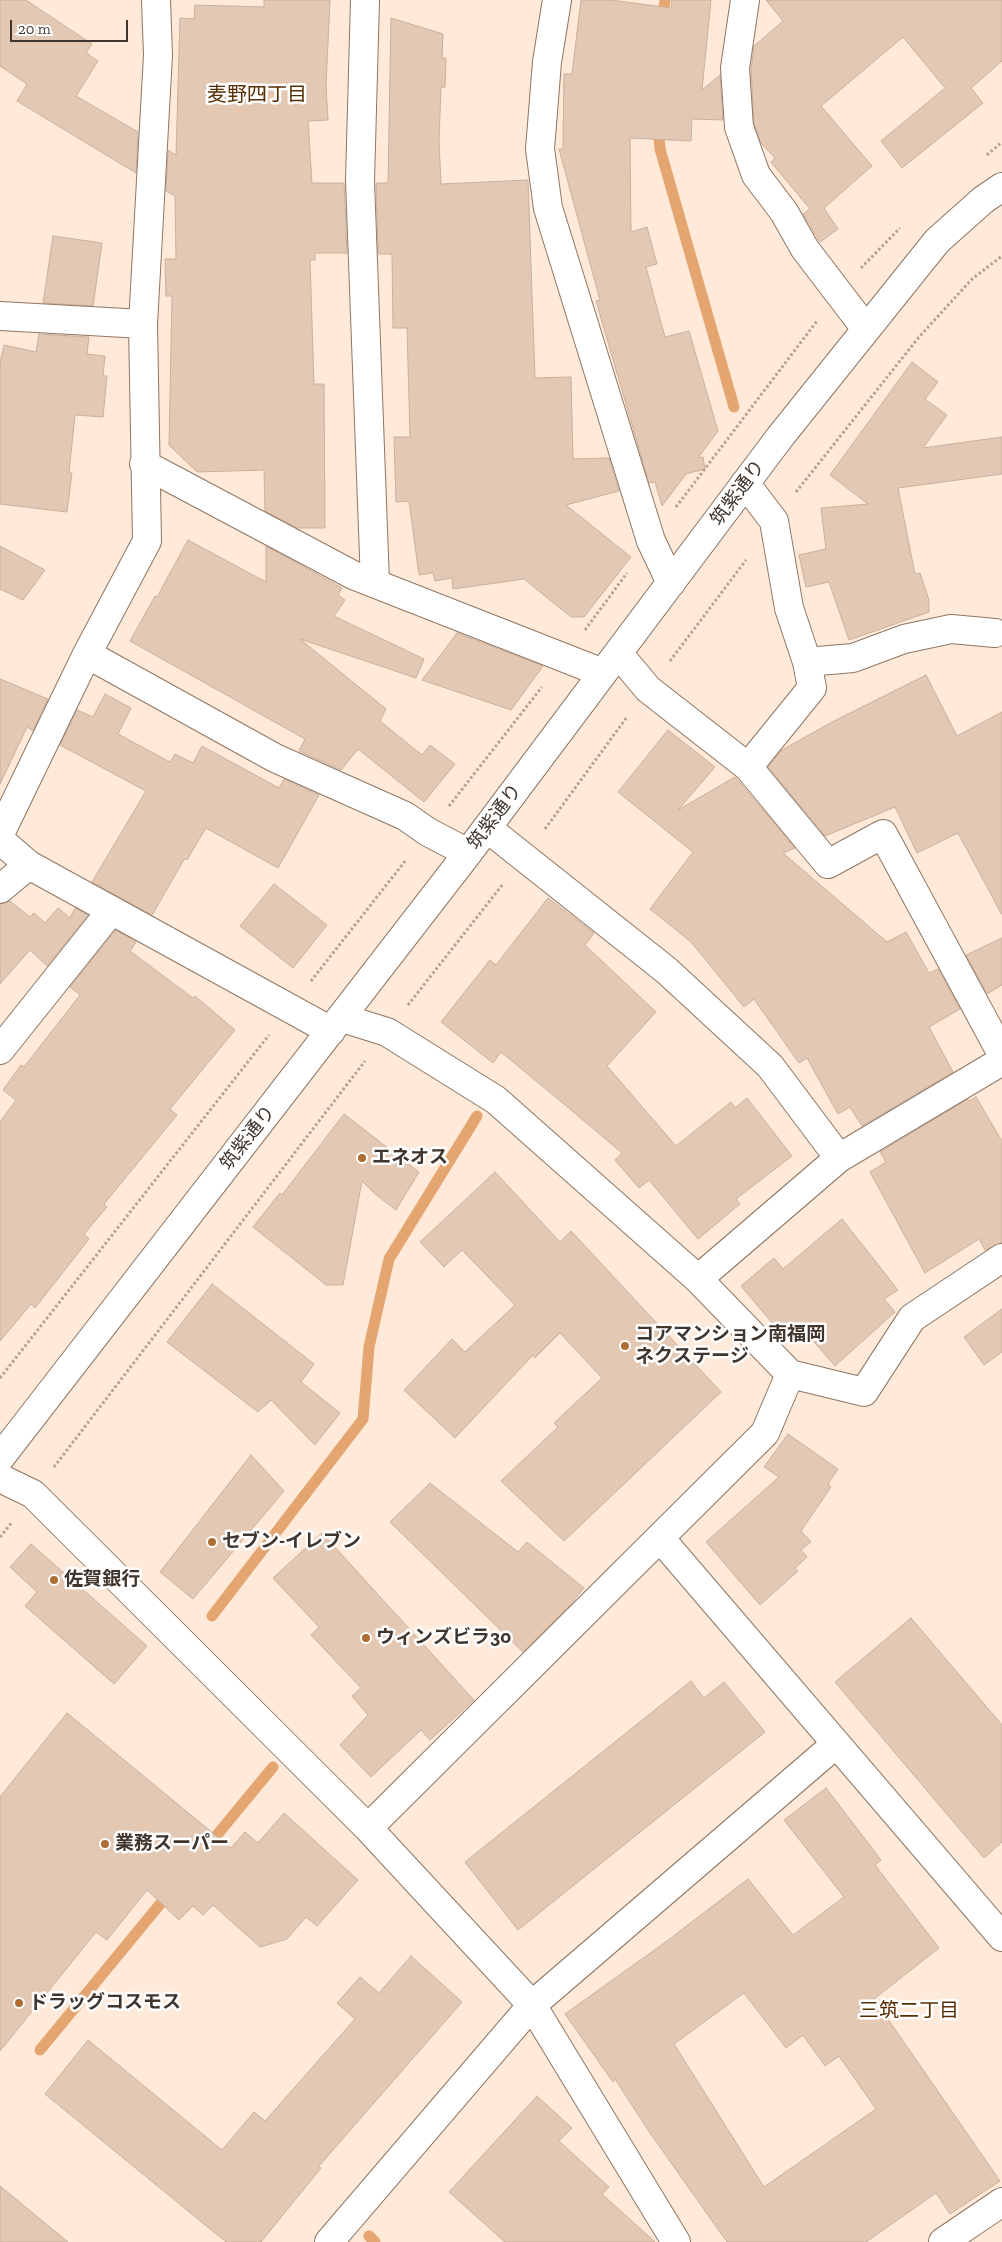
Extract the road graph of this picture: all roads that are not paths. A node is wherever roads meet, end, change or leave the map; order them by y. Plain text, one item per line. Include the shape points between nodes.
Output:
1 (156, 0) edge
2 (365, 0) edge
3 (557, 0) edge
4 (745, 0) edge
5 (1002, 187) edge
6 (0, 316) edge
7 (143, 324) junction
8 (866, 329) junction
9 (144, 464) junction
10 (745, 483) junction
11 (375, 583) junction
12 (671, 583) junction
13 (995, 633) dead end
14 (87, 654) junction
15 (806, 662) junction
16 (611, 663) junction
17 (748, 767) junction
18 (487, 828) junction
19 (0, 834) edge
20 (0, 840) edge
21 (468, 853) junction
22 (29, 865) junction
23 (0, 889) edge
24 (110, 911) junction
25 (337, 1025) junction
26 (0, 1050) edge
27 (1002, 1054) edge
28 (1002, 1061) edge
29 (838, 1158) junction
30 (1002, 1258) edge
31 (698, 1279) junction
32 (790, 1374) junction
33 (0, 1458) edge
34 (0, 1478) edge
35 (660, 1538) junction
36 (836, 1744) junction
37 (368, 1828) junction
38 (992, 1912) edge
39 (1002, 1937) edge
40 (532, 2005) junction
41 (1002, 2202) edge
42 (329, 2242) edge
43 (676, 2242) edge
44 (943, 2242) edge

1 - 7 street via 158,55
2 - 11 street via 360,182
3 - 12 street via 547,62 540,149 548,208 651,541
4 - 8 street via 736,68 739,128 756,175 784,212 805,249
5 - 8 street, 筑紫通り via 937,240
6 - 7 street
7 - 9 street
8 - 10 street, 筑紫通り
9 - 11 street via 353,575
9 - 14 street via 147,540
10 - 12 street, 筑紫通り
10 - 15 street via 774,521 789,608
11 - 16 street via 565,657
12 - 16 street, 筑紫通り
13 - 15 street via 951,629 904,639 853,658
14 - 19 street
14 - 21 street via 275,758 405,816
15 - 17 street via 812,688
16 - 17 street
16 - 18 street, 筑紫通り
17 - 27 street via 828,864 883,834
18 - 21 street, 筑紫通り
18 - 29 street via 666,970 770,1066
20 - 22 street
21 - 25 street, 筑紫通り
22 - 23 street
22 - 24 street
24 - 25 street via 289,1009
24 - 26 street
25 - 31 street via 387,1032 496,1100
25 - 33 street, 筑紫通り
28 - 29 street
29 - 31 street
30 - 32 street via 912,1318 864,1392
31 - 32 street
32 - 35 street via 765,1432
34 - 37 street via 33,1494
35 - 36 street
35 - 37 street
36 - 38 street
36 - 40 street
37 - 40 street
38 - 39 street
40 - 42 street
40 - 43 street
41 - 44 street

